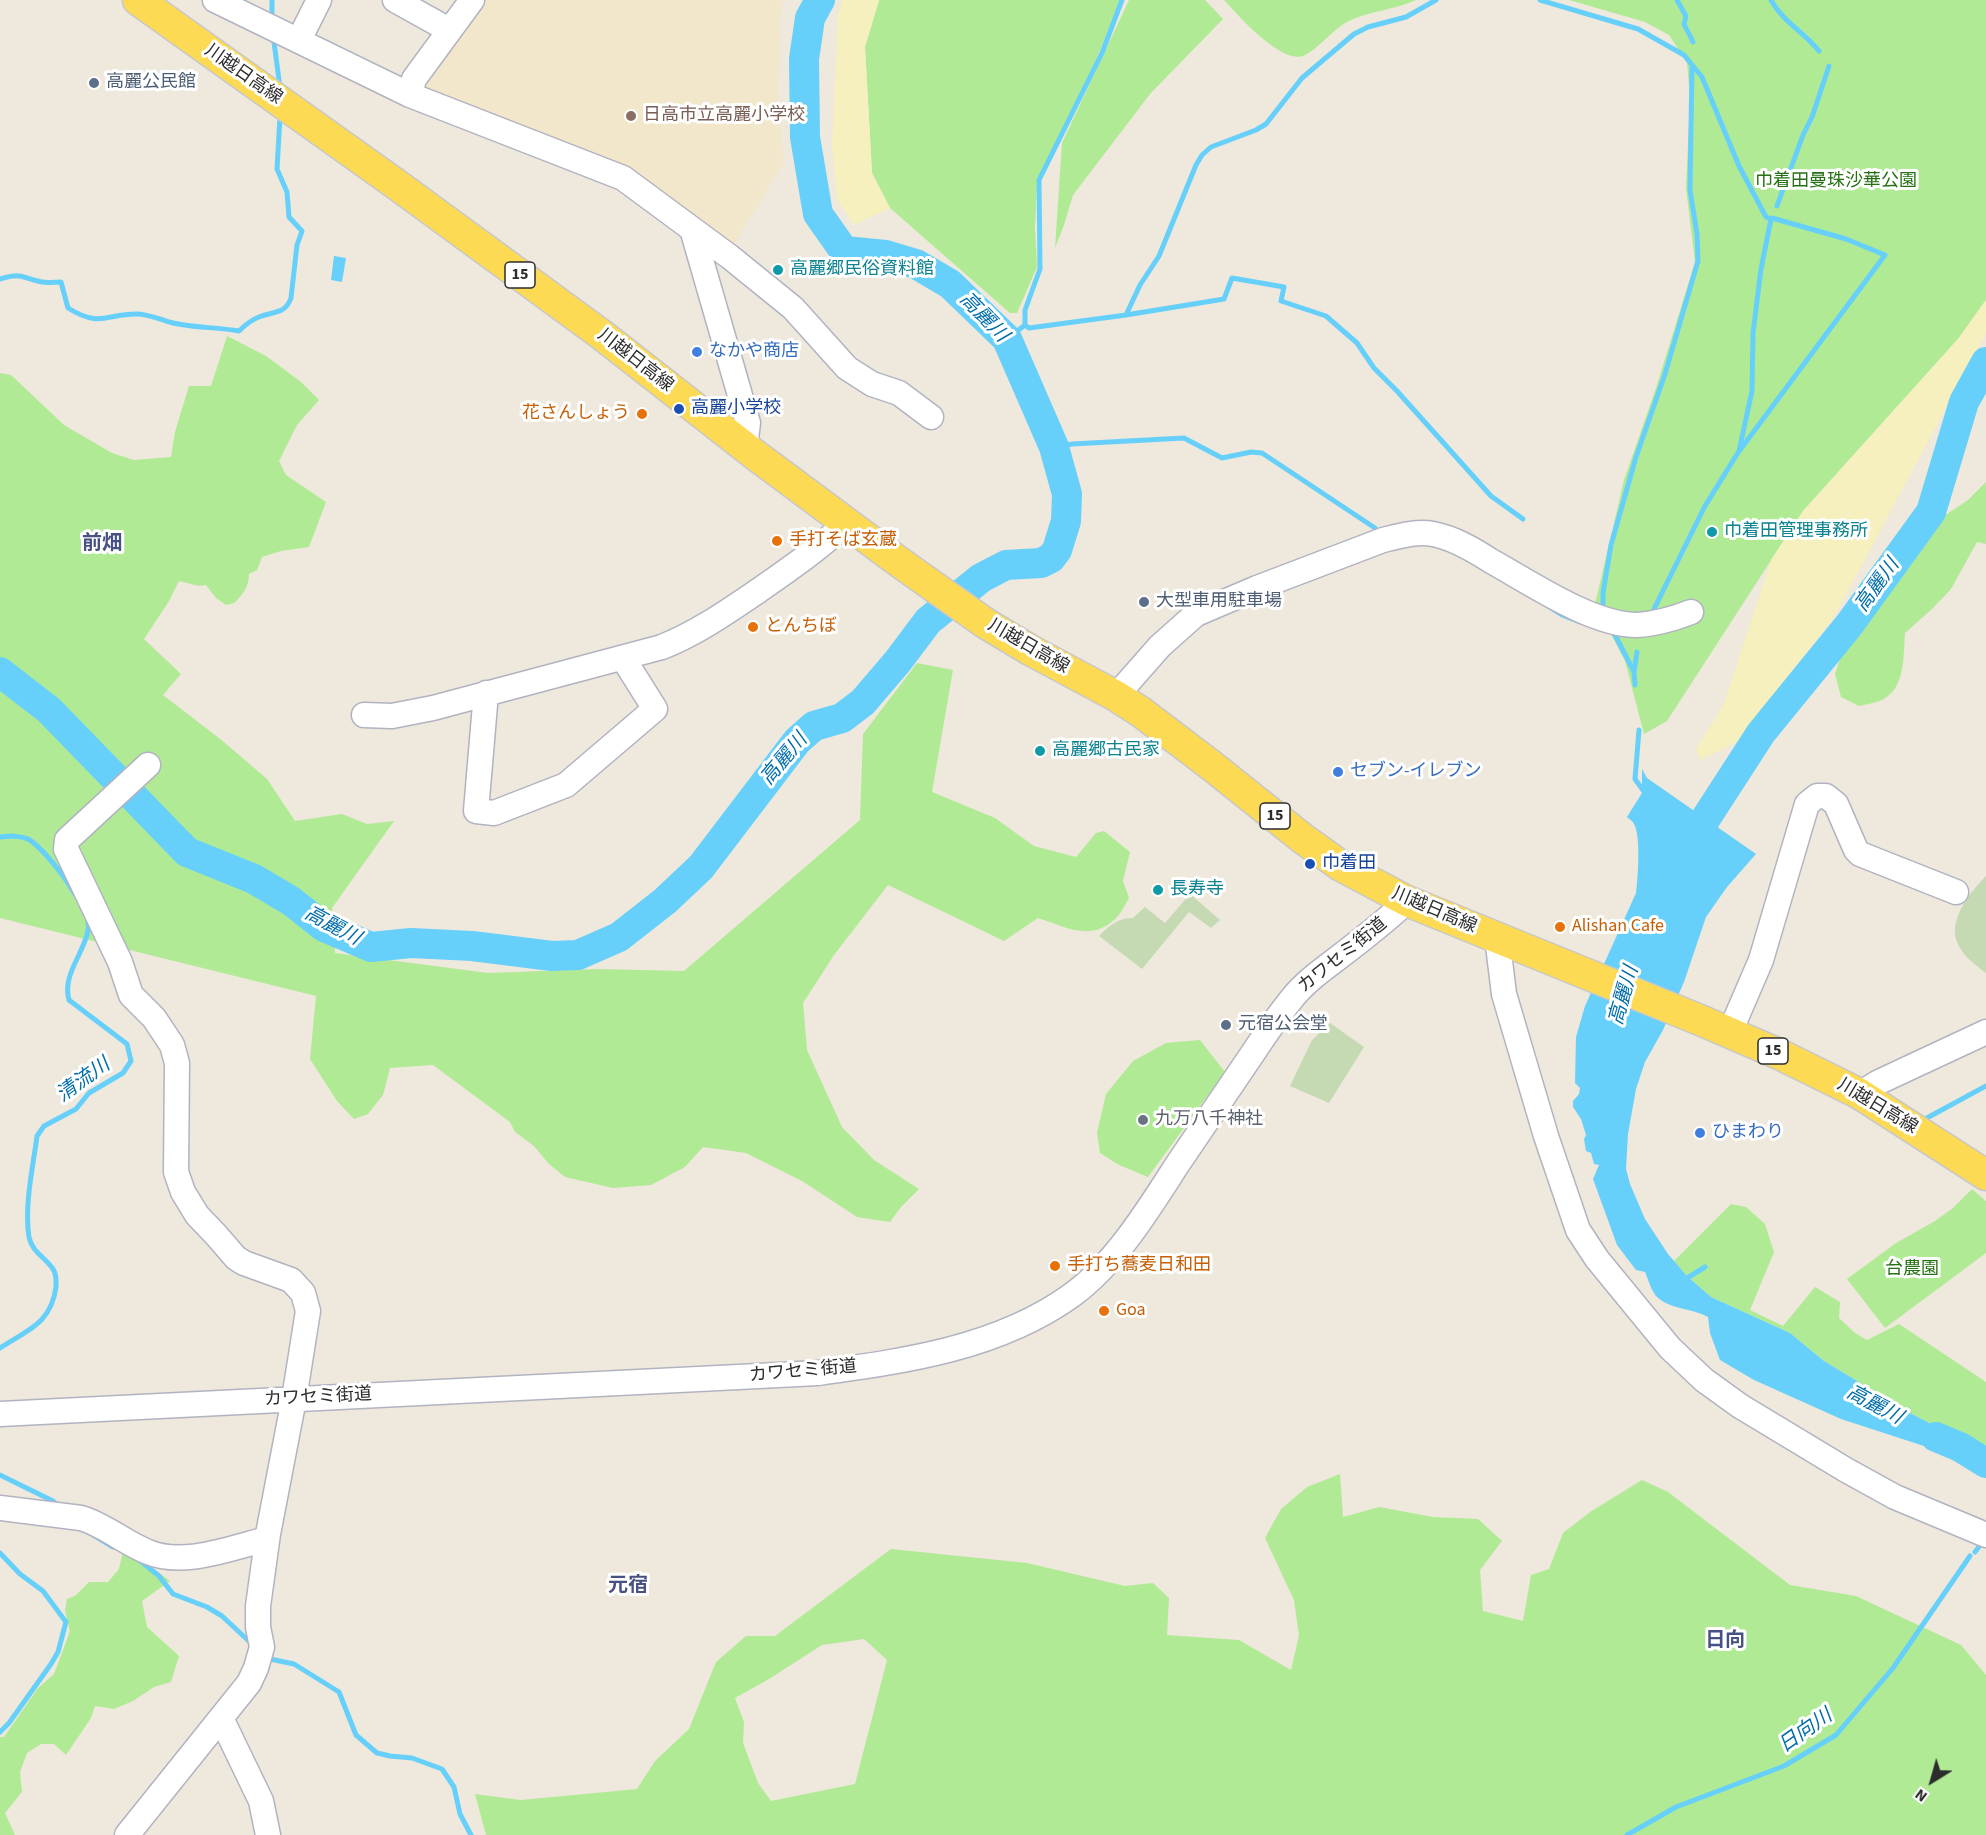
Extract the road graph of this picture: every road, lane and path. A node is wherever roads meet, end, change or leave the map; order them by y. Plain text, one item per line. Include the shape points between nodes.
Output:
1 (138, 0) edge
2 (214, 0) edge
3 (319, 0) edge
4 (395, 0) edge
5 (472, 0) edge
6 (449, 30) junction
7 (299, 40) junction
8 (410, 95) junction
9 (692, 229) junction
10 (931, 417) dead end
11 (745, 447) junction
12 (846, 523) junction
13 (1691, 612) dead end
14 (623, 658) junction
15 (486, 693) junction
16 (1116, 696) junction
17 (364, 715) dead end
18 (148, 765) dead end
19 (1956, 892) dead end
20 (1407, 901) junction
21 (1497, 937) junction
22 (1730, 1032) junction
23 (1986, 1032) edge
24 (1860, 1094) junction
25 (1986, 1175) edge
26 (294, 1399) junction
27 (0, 1414) edge
28 (0, 1508) edge
29 (1986, 1535) edge
30 (267, 1539) junction
31 (220, 1718) junction
32 (127, 1835) edge
33 (268, 1835) edge

1 - 11 main road, 川越日高線 / 15 via 593,328
2 - 7 street
3 - 7 street
4 - 6 street
5 - 6 street
6 - 8 street via 414,79
7 - 8 street
8 - 9 street via 623,178
9 - 10 street via 793,308 848,368 872,384 899,393
9 - 11 street via 748,423
11 - 12 main road, 川越日高線 / 15
12 - 14 street via 826,542 709,624 662,647
12 - 16 main road, 川越日高線 / 15 via 985,623
13 - 16 street via 1668,621 1636,625 1600,618 1449,539 1432,534 1400,536 1196,614 1160,646
14 - 15 street
14 - 15 street via 655,709 566,785 494,813 476,811
15 - 17 street via 392,717
16 - 20 main road, 川越日高線 / 15 via 1320,852
18 - 26 street via 67,840 66,849 120,962 130,995 154,1018 175,1052 176,1172 183,1192 197,1215 236,1258 291,1280 306,1300 308,1311
19 - 22 street via 1860,854 1836,804 1826,796 1817,796 1807,804 1761,960
20 - 21 main road, 川越日高線 / 15
20 - 26 street, カワセミ街道 via 1290,1000 1146,1213 1098,1272 1048,1310 1002,1332 892,1363 818,1373
21 - 22 main road, 川越日高線 / 15
21 - 29 street via 1504,994 1557,1169 1578,1230 1604,1268 1670,1348 1740,1406 1895,1497
22 - 24 main road, 川越日高線 / 15
23 - 24 street
24 - 25 main road, 川越日高線 / 15
26 - 27 street, カワセミ街道
26 - 30 street
28 - 30 street via 92,1521 150,1553 173,1559
30 - 31 street via 258,1606 262,1647 249,1683
31 - 32 street
31 - 33 street via 261,1802

